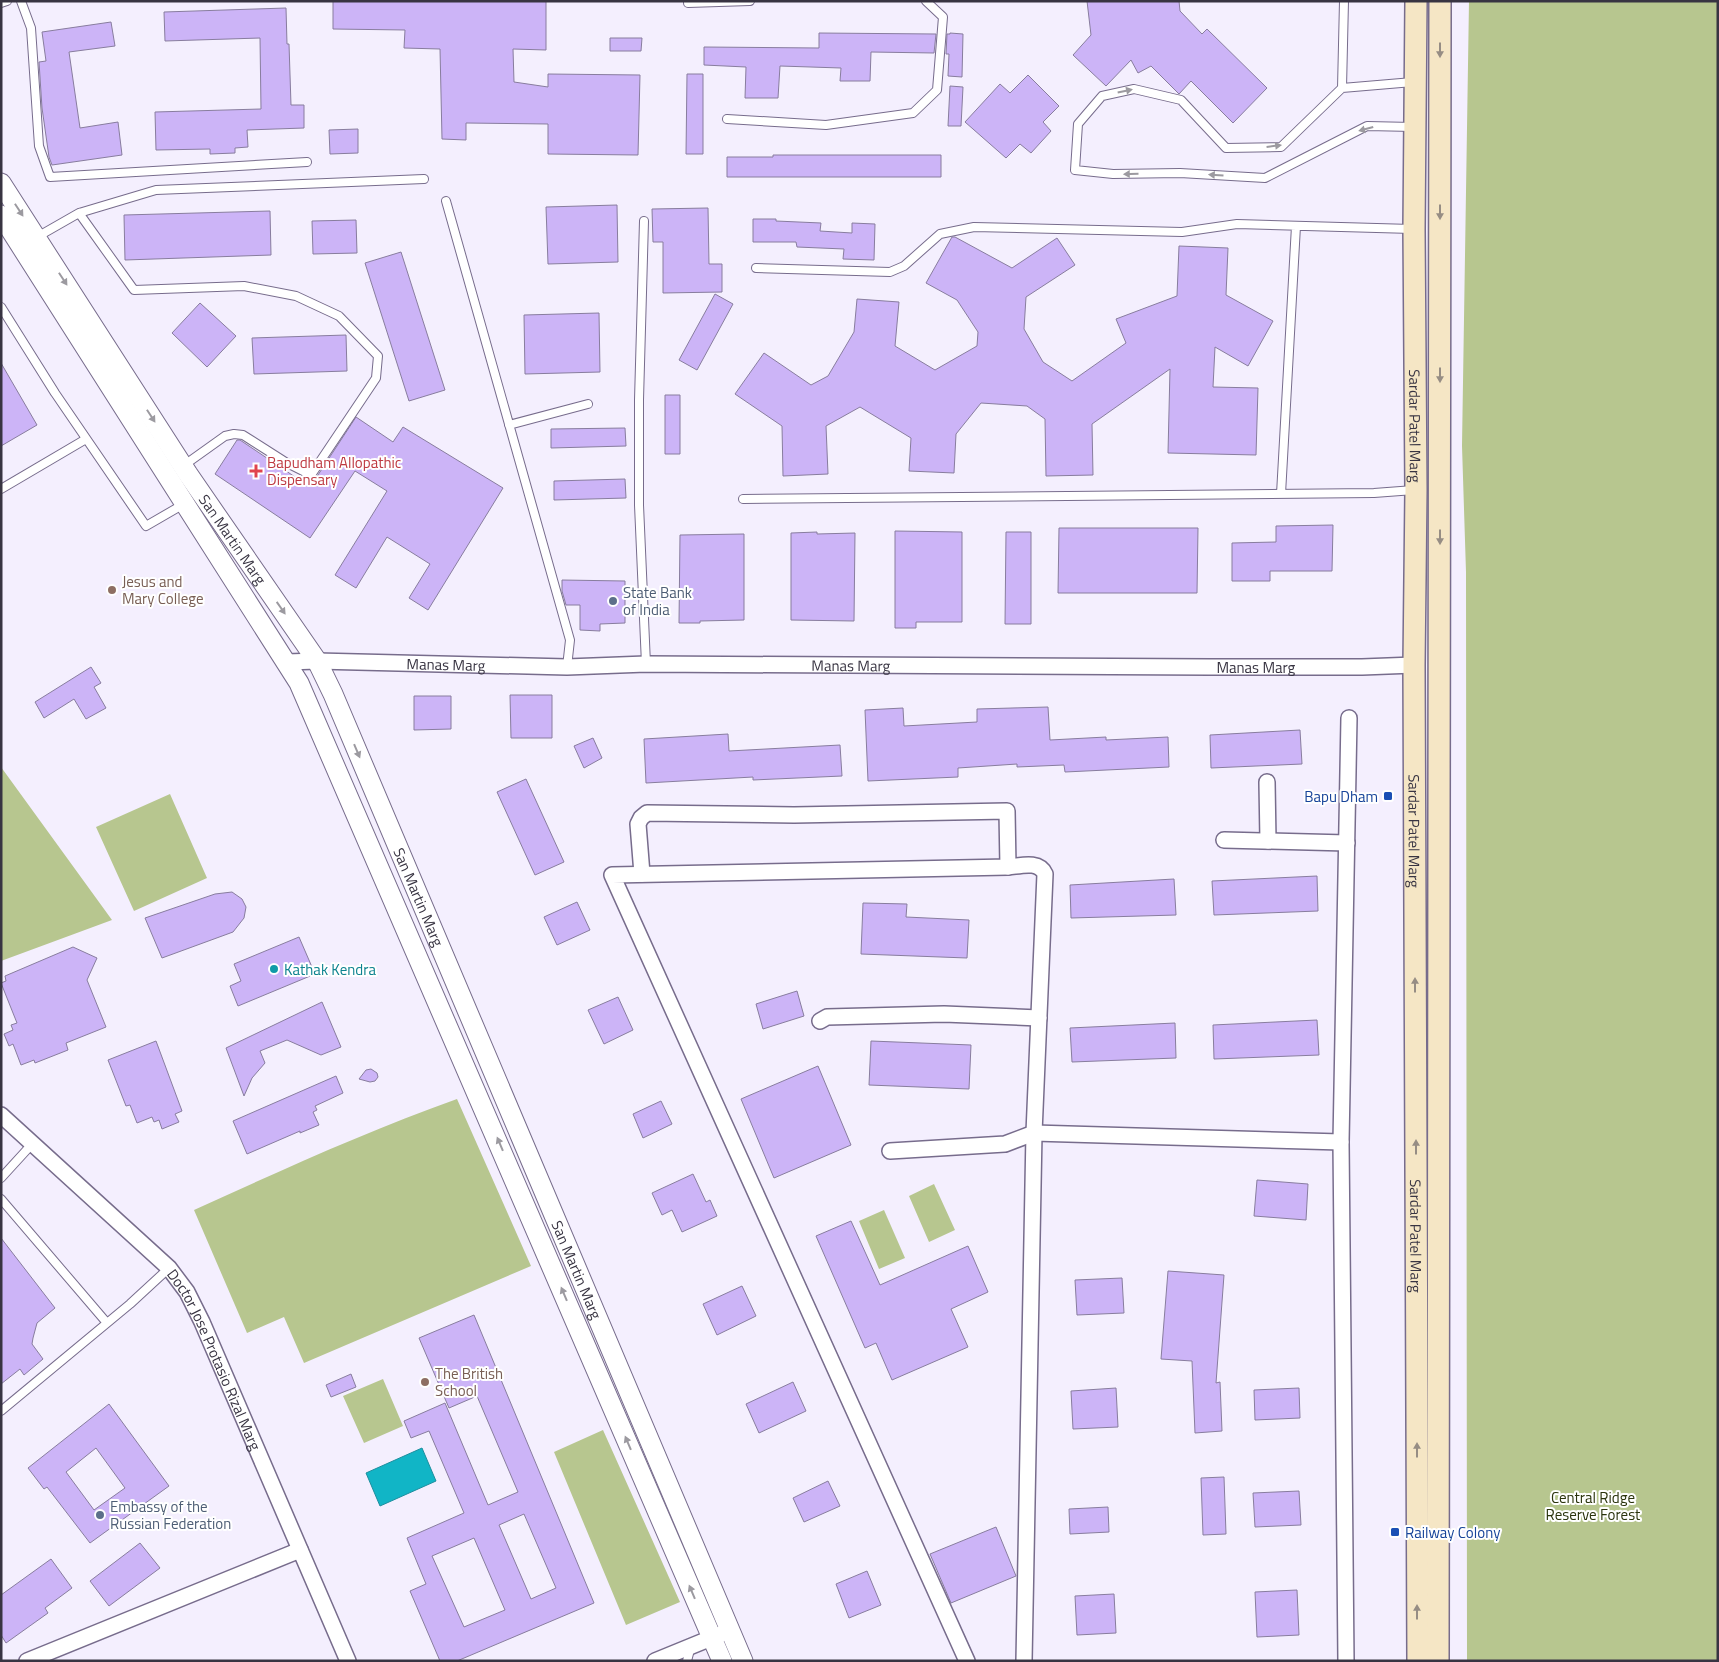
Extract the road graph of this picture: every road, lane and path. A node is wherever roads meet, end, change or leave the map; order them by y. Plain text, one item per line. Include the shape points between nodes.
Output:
1 (7, 1) edge
2 (21, 1) edge
3 (688, 1) edge
4 (750, 1) edge
5 (926, 1) edge
6 (1344, 1) edge
7 (1416, 1) edge
8 (1440, 1) edge
9 (1, 3) edge
10 (1416, 82) junction
11 (1342, 88) junction
12 (727, 119) dead end
13 (1415, 127) junction
14 (307, 162) dead end
15 (424, 179) dead end
16 (1, 183) edge
17 (446, 201) dead end
18 (79, 213) junction
19 (1, 215) edge
20 (644, 221) dead end
21 (1296, 226) junction
22 (1414, 229) junction
23 (29, 242) junction
24 (756, 268) dead end
25 (1, 307) edge
26 (588, 404) dead end
27 (509, 424) junction
28 (86, 439) junction
29 (183, 466) junction
30 (1, 489) edge
31 (1416, 490) junction
32 (1281, 494) junction
33 (743, 499) dead end
34 (186, 503) junction
35 (318, 661) junction
36 (287, 662) junction
37 (646, 664) junction
38 (1414, 665) junction
39 (567, 667) junction
40 (1349, 718) dead end
41 (1267, 782) dead end
42 (1224, 840) dead end
43 (1268, 841) junction
44 (1347, 843) junction
45 (1008, 867) junction
46 (642, 874) junction
47 (1039, 1018) junction
48 (820, 1021) dead end
49 (1, 1115) edge
50 (1034, 1133) junction
51 (1341, 1142) junction
52 (33, 1143) junction
53 (890, 1150) dead end
54 (1, 1178) edge
55 (1, 1199) edge
56 (169, 1268) junction
57 (107, 1323) junction
58 (1, 1410) edge
59 (300, 1550) junction
60 (730, 1631) junction
61 (711, 1637) junction
62 (691, 1646) junction
63 (27, 1661) edge
64 (348, 1661) edge
65 (655, 1661) edge
66 (688, 1661) edge
67 (722, 1661) edge
68 (743, 1661) edge
69 (968, 1661) edge
70 (1024, 1661) edge
71 (1346, 1661) edge
72 (1418, 1661) edge
73 (1438, 1661) edge

1 - 9 lane
2 - 14 lane via 30,28 39,146 50,177
3 - 4 lane
5 - 12 lane via 943,17 937,90 913,113 826,125
6 - 11 lane
7 - 10 main road, Sardar Patel Marg
8 -> 73 main road, Sardar Patel Marg
10 - 11 lane
10 - 13 main road, Sardar Patel Marg
13 -> 11 lane via 1367,126 1264,178 1075,170 1078,124 1102,96 1134,89 1181,100 1226,148 1281,147
13 - 22 main road, Sardar Patel Marg
15 - 18 lane via 156,190
16 -> 23 street, San Martin Marg
17 - 27 lane
18 - 23 lane
18 - 29 lane via 134,290 244,286 296,296 339,316 378,356 376,378 311,475 243,435 234,434 225,436
19 - 23 street, San Martin Marg
20 - 37 lane via 639,496
21 - 22 lane
21 - 24 lane via 1237,224 1182,232 974,227 940,234 904,266 890,272
21 - 32 lane
22 - 31 main road, Sardar Patel Marg
23 -> 29 street, San Martin Marg
23 - 34 street, San Martin Marg
25 - 28 lane
26 - 27 lane
27 - 39 lane via 570,640
28 - 30 lane
28 - 34 lane via 146,526
29 -> 35 street, San Martin Marg
31 - 32 lane
31 - 38 main road, Sardar Patel Marg
32 - 33 lane
34 - 36 street, San Martin Marg
35 - 36 street, Manas Marg
35 - 39 street, Manas Marg
35 -> 60 street, San Martin Marg
61 -> 36 street, San Martin Marg via 417,954
37 - 38 street, Manas Marg
37 - 39 street, Manas Marg
72 -> 38 main road, Sardar Patel Marg
40 - 44 street
41 - 43 street
42 - 43 street
43 - 44 street
44 - 51 street
45 - 46 street
45 - 46 street via 1007,811 794,815 647,813 638,824
45 - 47 street via 1034,865 1045,874
46 - 69 street via 612,875
47 - 48 street via 944,1014 827,1017
47 - 50 street
49 - 52 street, Doctor Jose Protasio Rizal Marg
50 - 51 street
50 - 53 street via 1006,1144
50 - 70 street
51 - 71 street
52 - 54 lane
52 - 56 street, Doctor Jose Protasio Rizal Marg
55 - 57 lane
56 - 57 lane
56 - 59 street, Doctor Jose Protasio Rizal Marg via 187,1292 202,1322
57 - 58 lane
59 - 63 street
59 - 64 street, Doctor Jose Protasio Rizal Marg
60 - 61 street
60 - 68 street, San Martin Marg
61 - 62 street
61 - 67 street, San Martin Marg
62 - 65 street
62 - 66 lane

